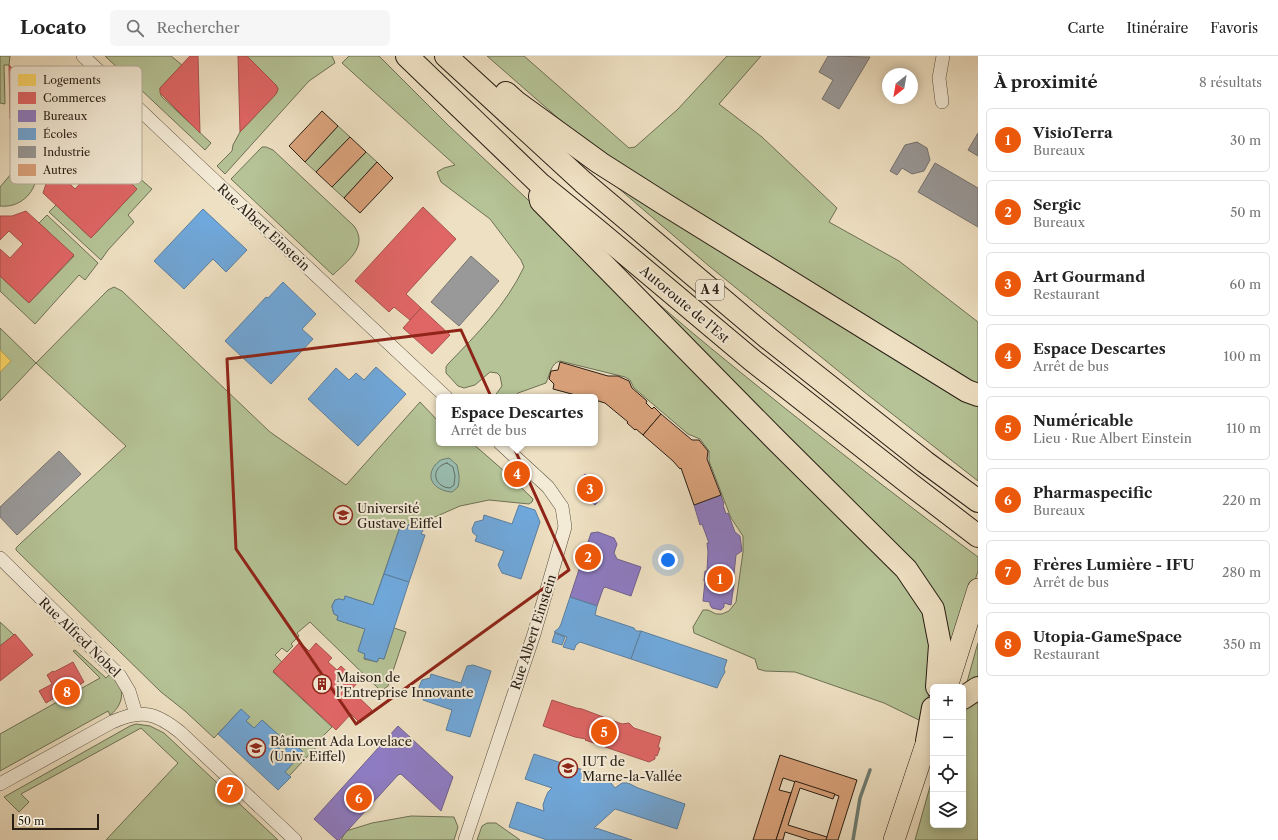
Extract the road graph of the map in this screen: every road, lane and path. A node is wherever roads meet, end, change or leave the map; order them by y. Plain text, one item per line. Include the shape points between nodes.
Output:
1 (83, 56) edge
2 (407, 56) edge
3 (944, 56) edge
4 (450, 60) edge
5 (94, 66) edge
6 (942, 102) dead end
7 (142, 112) edge
8 (539, 183) junction
9 (443, 394) edge
10 (978, 395) edge
11 (503, 446) edge
12 (978, 502) edge
13 (978, 536) edge
14 (0, 558) edge
15 (978, 590) edge
16 (978, 609) edge
17 (937, 684) edge
18 (948, 684) edge
19 (955, 684) edge
20 (978, 688) edge
21 (966, 696) edge
22 (136, 714) junction
23 (930, 744) edge
24 (930, 745) edge
25 (0, 784) edge
26 (295, 840) edge
27 (465, 840) edge
28 (894, 840) edge
29 (905, 840) edge

1 - 5 street, Rue Albert Einstein
2 - 8 highway, Autoroute de l’Est / A 4
3 - 6 street via 938,78
4 - 10 highway via 482,73 516,102 666,206 967,391
4 - 12 highway, Autoroute de l’Est / A 4 via 583,182 768,338
7 - 9 street, Rue Albert Einstein
8 - 13 highway, Autoroute de l’Est / A 4 via 752,360
8 - 17 highway via 540,200 906,569 933,609 940,645
11 - 27 street, Rue Albert Einstein via 548,487 562,507 565,527 534,634
14 - 22 street, Rue Alfred Nobel via 120,676 129,691
15 - 18 main road
16 - 19 main road
20 - 21 highway
22 - 25 street via 112,722
22 - 26 street via 150,714 171,725
23 - 28 main road
24 - 29 main road

